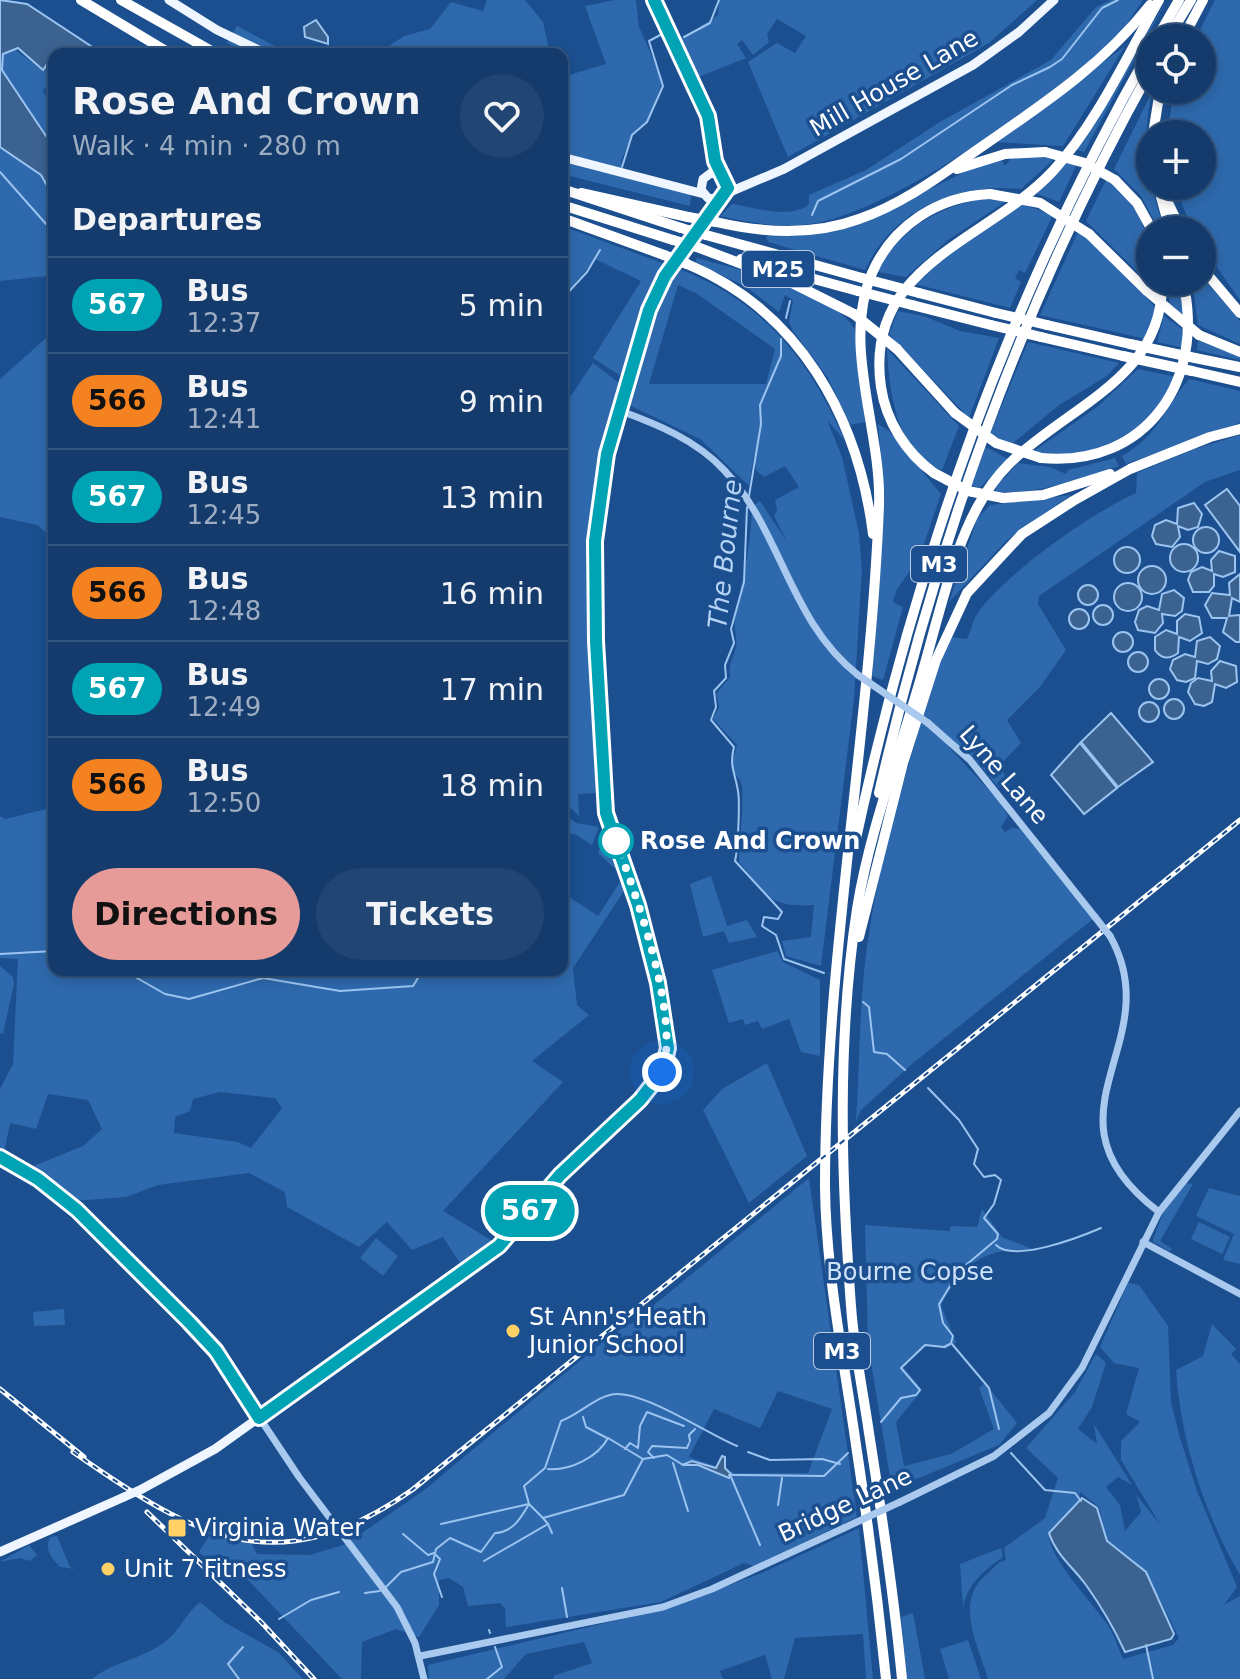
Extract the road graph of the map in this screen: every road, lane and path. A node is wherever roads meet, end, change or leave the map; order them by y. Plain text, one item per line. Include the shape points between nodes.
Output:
1 (81, 0) edge
2 (121, 0) edge
3 (169, 0) edge
4 (1054, 0) edge
5 (1157, 0) edge
6 (1179, 0) edge
7 (1191, 0) edge
8 (1203, 0) edge
9 (1165, 24) edge
10 (1176, 24) edge
11 (1190, 24) edge
12 (161, 48) edge
13 (206, 48) edge
14 (254, 48) edge
15 (1136, 77) edge
16 (1136, 98) edge
17 (568, 158) edge
18 (947, 172) junction
19 (726, 180) junction
20 (702, 182) junction
21 (670, 184) junction
22 (745, 185) junction
23 (568, 190) edge
24 (568, 190) edge
25 (714, 197) junction
26 (568, 207) edge
27 (1144, 216) edge
28 (568, 220) edge
29 (697, 247) junction
30 (1216, 285) edge
31 (1160, 296) edge
32 (1186, 296) edge
33 (1240, 313) edge
34 (1240, 352) edge
35 (1240, 367) edge
36 (1240, 382) edge
37 (618, 410) junction
38 (1240, 429) edge
39 (1130, 469) junction
40 (875, 556) junction
41 (869, 851) junction
42 (847, 883) junction
43 (849, 966) junction
44 (1240, 1111) edge
45 (0, 1157) edge
46 (1159, 1212) junction
47 (1143, 1242) junction
48 (1240, 1294) edge
49 (259, 1418) junction
50 (0, 1552) edge
51 (420, 1656) junction
52 (424, 1679) edge
53 (886, 1679) edge
54 (902, 1679) edge

1 - 12 highway
2 - 13 highway
3 - 14 main road
4 - 22 main road, Mill House Lane via 973,65
5 - 18 highway via 1111,51
5 - 39 highway, bridge via 1077,139 1052,172 909,284 889,317 880,356 882,396 902,440 934,473 968,491 1003,498 1043,495
6 - 9 highway
7 - 10 highway
8 - 11 highway
15 - 42 highway, M3 via 1051,241 966,444 895,670
16 - 41 highway, M3 via 1040,287 976,451 914,650
17 - 21 main road
18 - 23 highway, bridge via 896,202 834,226 761,231
18 - 27 highway, bridge via 1005,154 1045,152 1085,163 1115,180
19 - 20 main road via 717,173
19 - 22 main road
19 - 25 main road
20 - 21 main road
20 - 25 main road
21 - 25 main road
22 - 25 main road, Mill House Lane
24 - 35 highway, M25, bridge via 681,228 919,293
25 - 37 main road via 658,290
26 - 29 highway, M25, bridge
28 - 40 highway, bridge via 717,276 790,335 820,375 848,431 861,470
29 - 32 highway, bridge via 792,283 854,314 897,349 955,413 996,443 1041,458 1091,456 1115,448 1162,408 1180,378 1188,346
29 - 36 highway, M25, bridge via 991,325
30 - 33 highway
31 - 41 highway via 1156,323 1130,367 1098,398 1013,460 973,514
34 - 40 highway, bridge via 1199,335 1089,234 1040,203 990,194 947,202 908,225 887,247 867,286 861,338 879,482
37 - 46 street, Lyne Lane, bridge via 667,430 724,470 752,507 811,625 858,675 928,723 970,760 1110,936 1125,965 1128,1002 1102,1106 1103,1136 1118,1174
37 - 49 main road via 599,499 595,549 606,813 632,887 667,1031 666,1061 657,1081 560,1175 499,1246
38 - 39 highway
39 - 43 highway via 1022,534 986,570 952,619 903,763
40 - 42 highway
41 - 43 highway, M3
42 - 53 highway, M3 via 831,1021 826,1196
43 - 54 highway, M3 via 842,1090 851,1311
44 - 46 street, Bridge Lane
45 - 49 street via 77,1210 189,1322 216,1351
46 - 47 street, Bridge Lane
47 - 48 street
47 - 51 street, Bridge Lane, bridge via 1082,1368 1049,1413 994,1456 663,1607
49 - 50 main road, bridge via 188,1467
49 - 51 street via 402,1614
51 - 52 street

